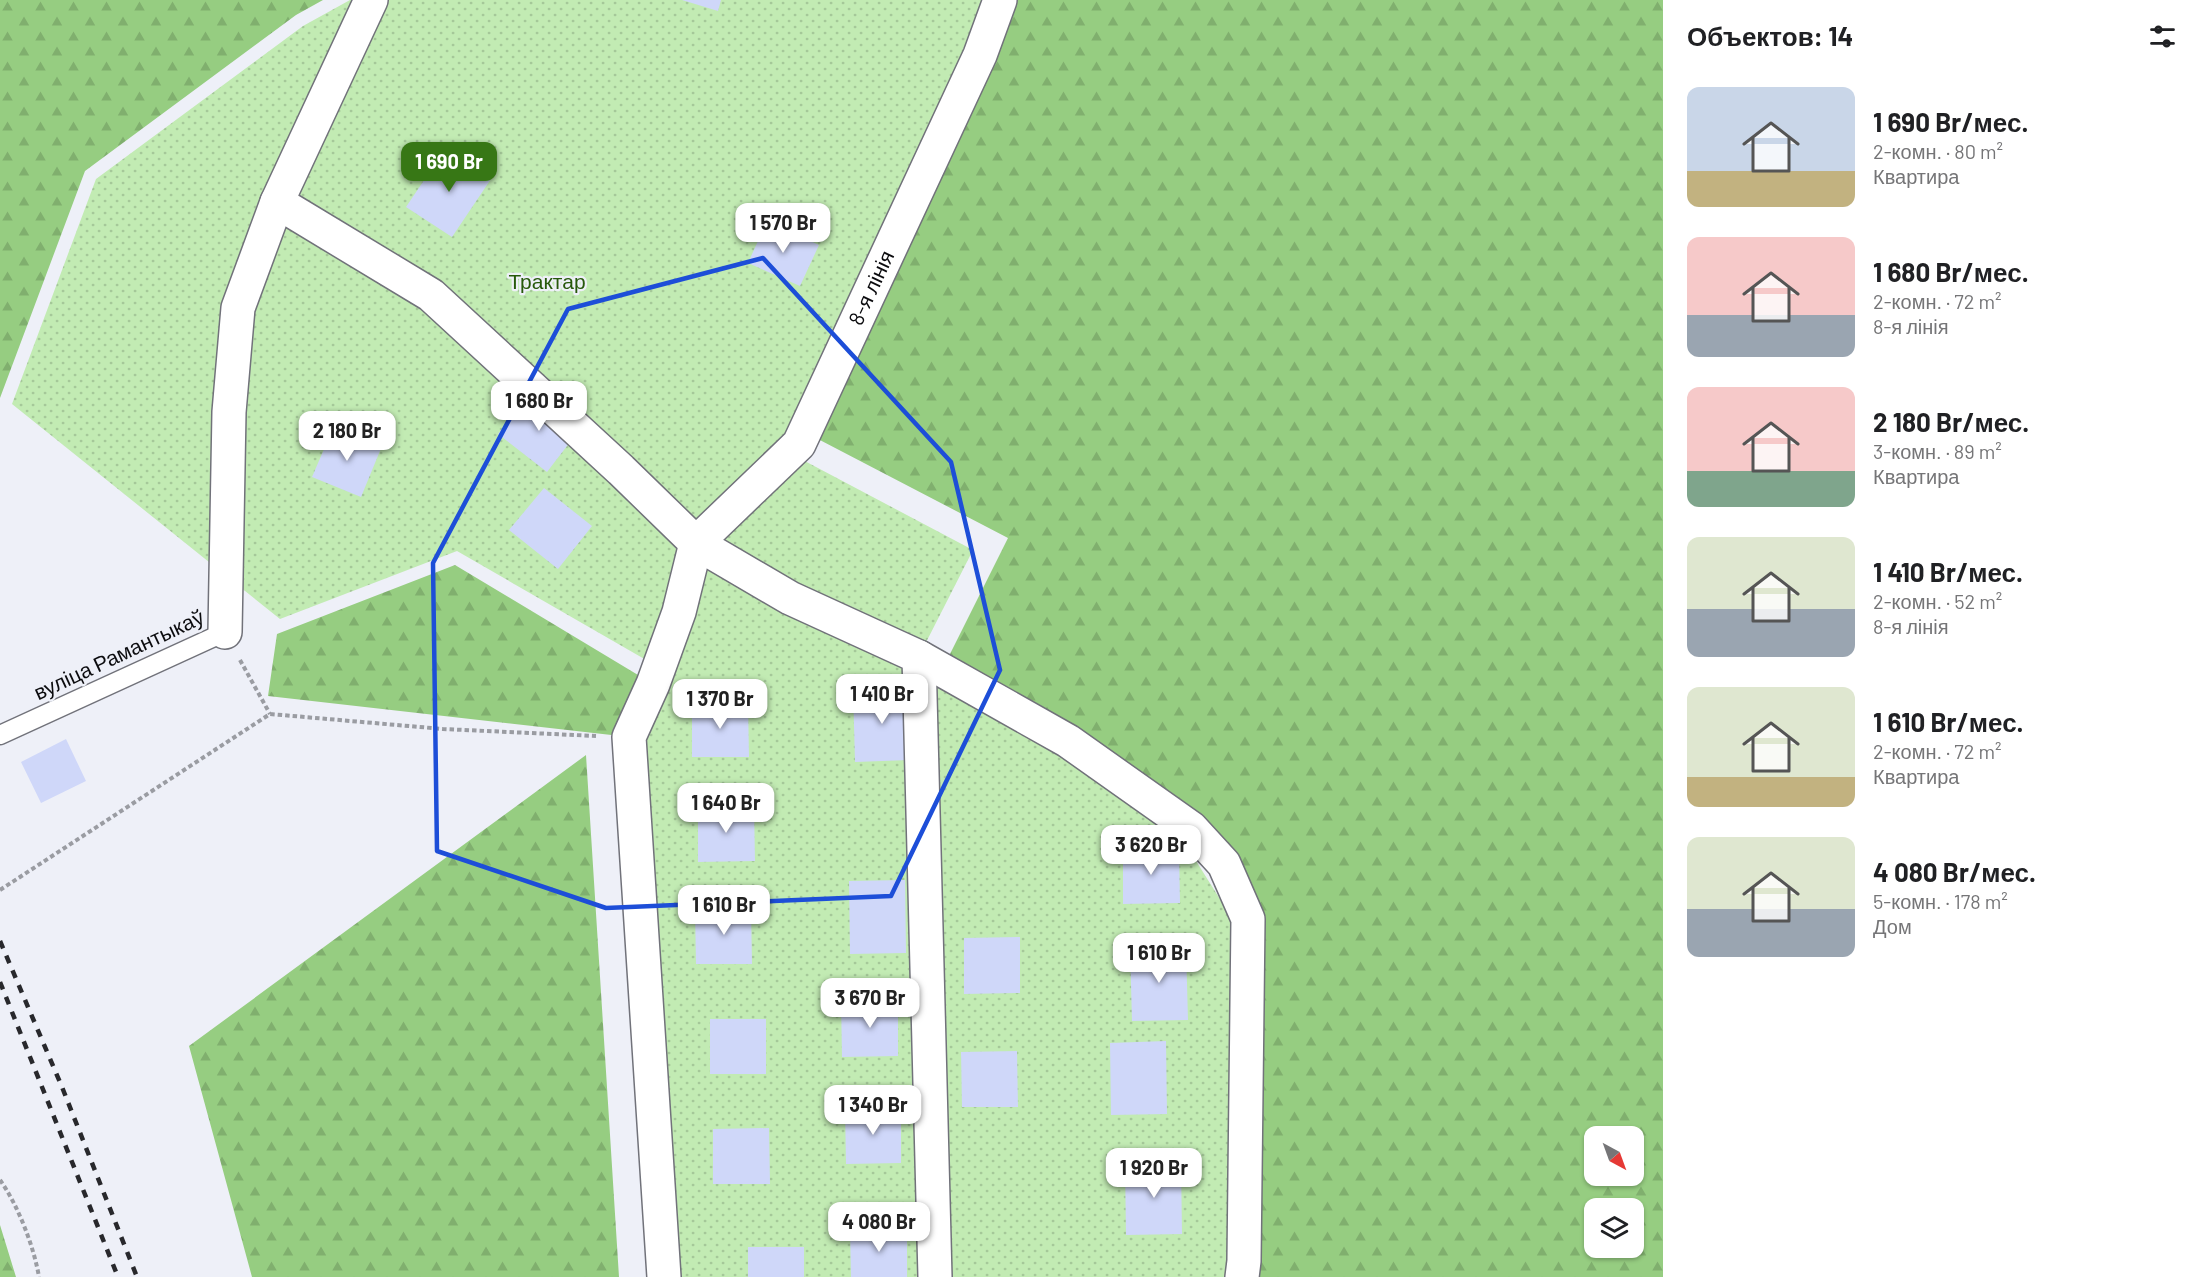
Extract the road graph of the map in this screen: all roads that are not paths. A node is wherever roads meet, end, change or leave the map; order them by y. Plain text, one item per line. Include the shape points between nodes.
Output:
1 (371, 0) edge
2 (1000, 0) edge
3 (277, 202) junction
4 (696, 543) junction
5 (225, 632) joint
6 (920, 657) junction
7 (0, 735) edge
8 (664, 1277) edge
9 (935, 1277) edge
10 (1242, 1277) edge

1 - 3 street
2 - 4 street, 8-я лінія via 981,55 799,444
3 - 4 street via 431,295
3 - 5 street via 237,308 229,412
4 - 6 street via 790,598
4 - 8 street via 679,612 629,738
5 - 7 lane, вуліца Рамантыкаў
6 - 9 street
6 - 10 street via 1068,741 1191,828 1224,864 1248,919

